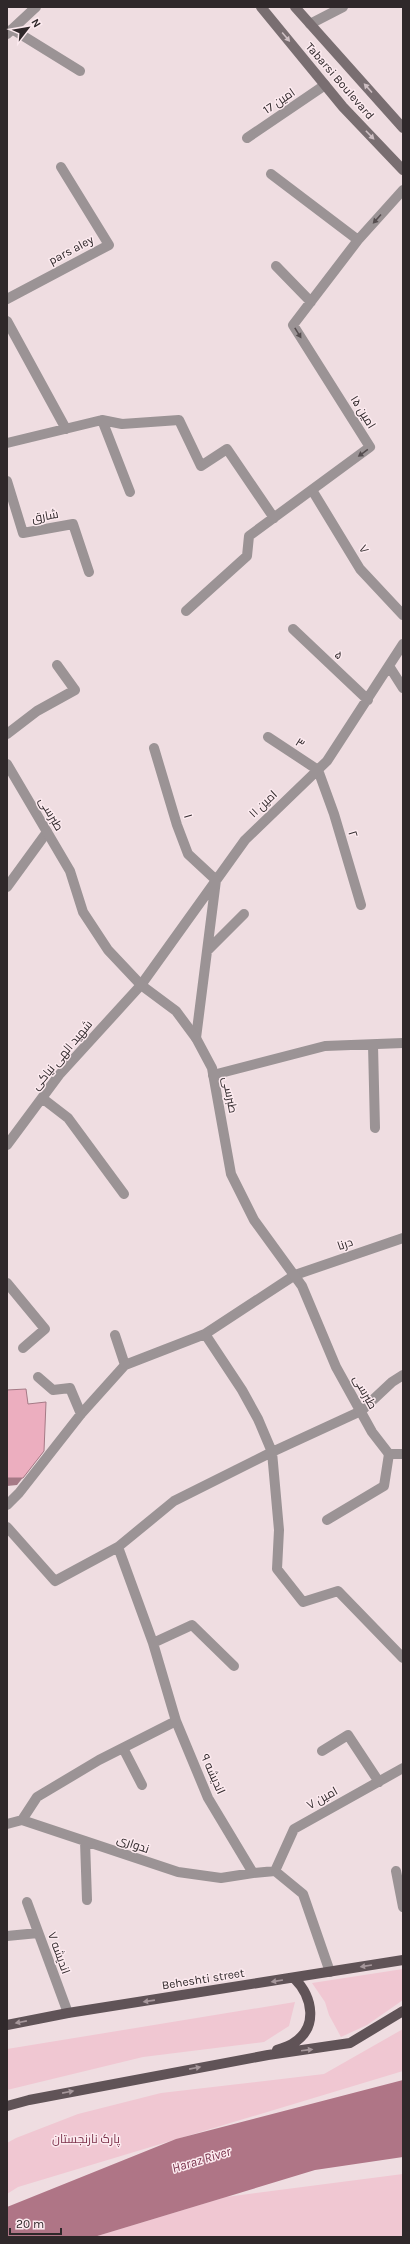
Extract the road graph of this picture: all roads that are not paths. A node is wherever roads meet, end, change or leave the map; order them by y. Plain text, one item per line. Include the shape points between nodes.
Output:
1 (36, 7) edge
2 (261, 7) edge
3 (295, 7) edge
4 (343, 7) edge
5 (310, 24) junction
6 (10, 32) edge
7 (80, 71) dead end
8 (325, 85) junction
9 (403, 128) edge
10 (247, 138) dead end
11 (61, 167) dead end
12 (403, 170) edge
13 (271, 174) dead end
14 (403, 190) edge
15 (358, 240) junction
16 (276, 266) dead end
17 (7, 299) edge
18 (311, 302) junction
19 (7, 321) edge
20 (102, 420) junction
21 (66, 429) junction
22 (7, 443) edge
23 (7, 482) edge
24 (312, 490) junction
25 (130, 492) dead end
26 (274, 518) junction
27 (90, 572) dead end
28 (186, 611) dead end
29 (403, 615) edge
30 (293, 629) dead end
31 (403, 644) edge
32 (57, 666) dead end
33 (389, 666) junction
34 (403, 688) edge
35 (368, 700) junction
36 (7, 734) edge
37 (268, 737) dead end
38 (154, 748) dead end
39 (7, 764) edge
40 (318, 770) junction
41 (47, 832) junction
42 (216, 880) junction
43 (7, 887) edge
44 (361, 905) dead end
45 (244, 914) dead end
46 (208, 951) junction
47 (141, 985) junction
48 (196, 1038) junction
49 (403, 1043) edge
50 (373, 1045) junction
51 (213, 1075) junction
52 (42, 1098) junction
53 (375, 1128) dead end
54 (7, 1145) edge
55 (124, 1194) dead end
56 (403, 1238) edge
57 (295, 1275) junction
58 (7, 1283) edge
59 (205, 1334) junction
60 (115, 1335) dead end
61 (23, 1348) dead end
62 (125, 1365) junction
63 (403, 1375) edge
64 (38, 1377) dead end
65 (361, 1411) junction
66 (82, 1414) junction
67 (272, 1452) junction
68 (389, 1454) junction
69 (403, 1454) edge
70 (7, 1505) edge
71 (327, 1520) dead end
72 (7, 1527) edge
73 (118, 1547) junction
74 (153, 1643) junction
75 (403, 1658) edge
76 (234, 1666) dead end
77 (176, 1721) junction
78 (123, 1748) junction
79 (322, 1751) dead end
80 (403, 1768) edge
81 (379, 1782) junction
82 (142, 1785) dead end
83 (22, 1820) junction
84 (7, 1824) edge
85 (85, 1841) junction
86 (275, 1871) junction
87 (396, 1871) dead end
88 (253, 1873) junction
89 (88, 1900) dead end
90 (27, 1902) dead end
91 (403, 1907) edge
92 (38, 1933) junction
93 (7, 1936) edge
94 (403, 1960) edge
95 (330, 1972) junction
96 (294, 1978) junction
97 (403, 2012) edge
98 (68, 2013) junction
99 (7, 2024) edge
100 (268, 2054) junction
101 (29, 2100) junction
102 (7, 2106) edge
103 (7, 2113) edge

1 - 6 street
2 -> 8 main road, Tabarsi Boulevard
3 - 5 main road, Tabarsi Boulevard
4 - 5 street
9 -> 5 main road, Tabarsi Boulevard
6 - 7 street
8 - 10 street, امین 17
8 -> 12 main road, Tabarsi Boulevard
11 - 17 street, pars aley via 109,245
13 - 15 street
14 -> 15 street, امین ۱۵
15 - 18 street, امین ۱۵
16 - 18 street
18 -> 24 street, امین ۱۵ via 293,325 370,448
19 - 21 street
20 - 21 street
20 - 25 street
20 - 26 street via 122,424 179,420 201,466 227,449
21 - 22 street
23 - 27 street, شارق via 23,533 73,524
24 - 26 street, امین ۱۵
24 - 29 street, ۷ via 360,569
26 - 28 street, امین ۱۵ via 249,536 247,556
30 - 35 street, ۵
31 - 33 street, امین ۱۱
32 - 36 street via 75,690 37,711
33 - 34 street
33 - 35 street, امین ۱۱
35 - 40 street, امین ۱۱ via 327,761
37 - 40 street, ۳
38 - 42 street, ۱ via 188,854
39 - 41 street, طبرسی
40 - 42 street, امین ۱۱ via 245,840
40 - 44 street, ۲
41 - 43 street
41 - 47 street, طبرسی via 70,871 82,912 108,950
42 - 46 street
42 - 47 street, امین ۱۱
45 - 46 street
46 - 48 street
47 - 48 street, طبرسی via 176,1011
47 - 52 street, شهید الهی نیاکی via 59,1075
48 - 51 street, طبرسی via 212,1068
49 - 50 street
50 - 51 street via 325,1046
50 - 53 street
51 - 57 street, طبرسی via 231,1174 254,1220
52 - 54 street, شهید الهی نیاکی
52 - 55 street via 68,1118
56 - 57 street, درنا
57 - 59 street, درنا
57 - 65 street, طبرسی via 336,1367
58 - 61 street via 45,1329
59 - 62 street, درنا
59 - 67 street via 242,1390
60 - 62 street
62 - 66 street
63 - 65 street
64 - 66 street via 54,1390 70,1388
65 - 67 street
65 - 68 street, طبرسی via 372,1432
66 - 70 street
67 - 73 street via 174,1501
67 - 75 street via 279,1530 277,1569 303,1602 338,1590
68 - 69 street
68 - 71 street via 384,1486
72 - 73 street via 55,1581
73 - 74 street, اندیشه ۹
74 - 76 street via 192,1625
74 - 77 street, اندیشه ۹
77 - 78 street
77 - 88 street, اندیشه ۹ via 208,1798
78 - 82 street
78 - 83 street via 37,1797
79 - 81 street via 348,1735
80 - 81 street, امین ۷
81 - 86 street, امین ۷ via 294,1829
83 - 84 street
83 - 85 street, ندواری
85 - 88 street, ندواری via 178,1872 220,1878
85 - 89 street
86 - 88 street
86 - 95 street via 303,1894
87 - 91 street
90 - 92 street, اندیشه ۷
92 - 93 street
92 - 98 street, اندیشه ۷
94 -> 95 main road, Beheshti street
95 - 96 main road, Beheshti street
96 -> 98 main road, Beheshti street
96 - 100 main road via 303,1987 309,1999 311,2012 308,2024 302,2035 292,2044
100 -> 97 main road via 350,2043
98 -> 99 main road, Beheshti street
101 -> 100 main road
101 - 102 main road
101 - 103 main road

